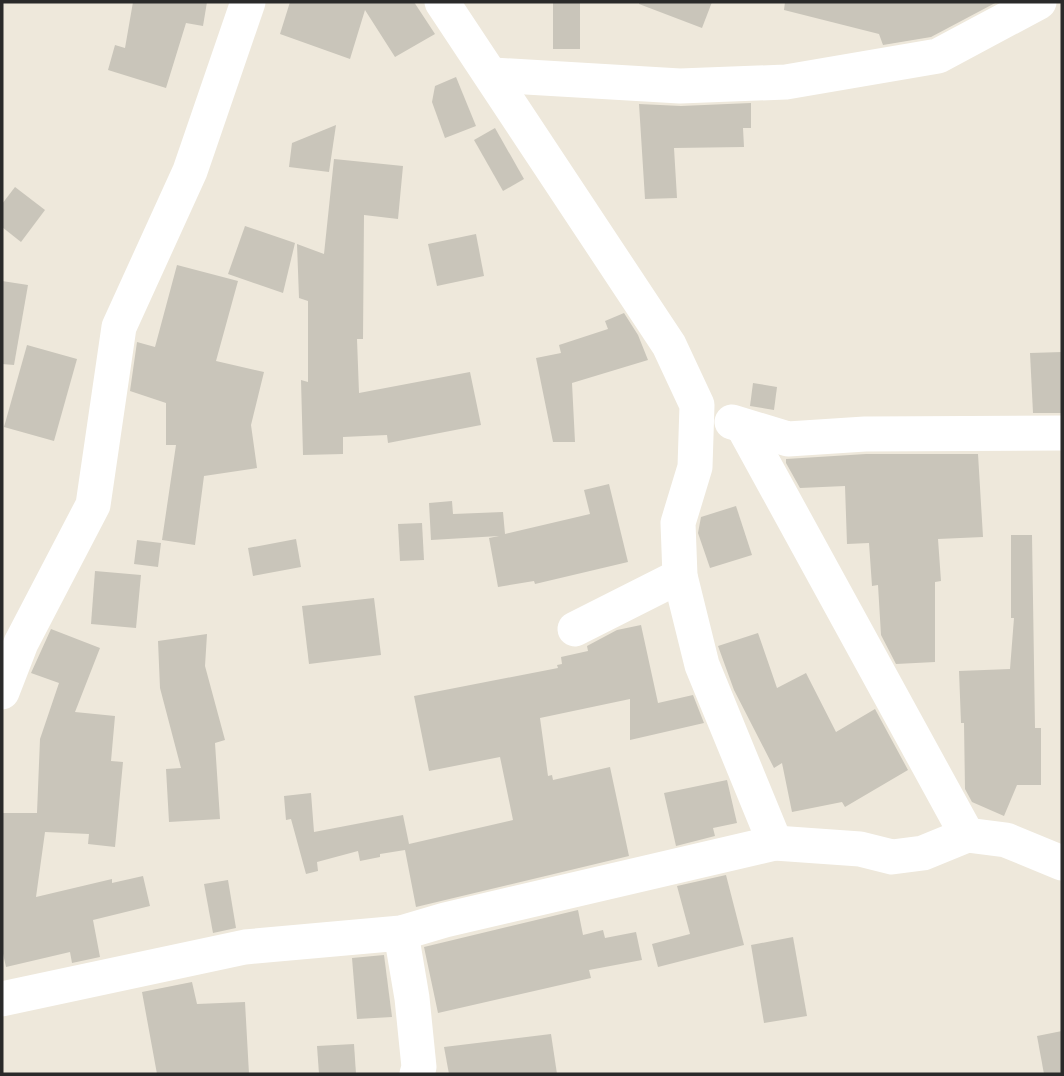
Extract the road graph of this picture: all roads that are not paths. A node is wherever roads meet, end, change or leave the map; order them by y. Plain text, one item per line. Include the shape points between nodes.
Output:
1 (248, 2) edge
2 (442, 2) edge
3 (1039, 2) edge
4 (493, 75) junction
5 (697, 405) junction
6 (744, 428) junction
7 (1062, 433) edge
8 (680, 576) junction
9 (575, 629) dead end
10 (2, 692) edge
11 (967, 835) junction
12 (775, 843) junction
13 (1062, 863) edge
14 (401, 933) junction
15 (2, 999) edge
16 (416, 1074) edge

1 - 10 street via 190,171 119,327 93,505 21,642
2 - 4 street
3 - 4 street via 938,56 786,82 680,86
4 - 5 street via 669,345
5 - 6 street
5 - 8 street via 695,467 678,523
6 - 7 street via 788,439
6 - 11 street
8 - 9 street
8 - 12 street via 702,664
11 - 12 street via 923,853 892,857 860,849
11 - 13 street via 1006,840
12 - 14 street
14 - 15 street via 245,947
14 - 16 street via 412,998

